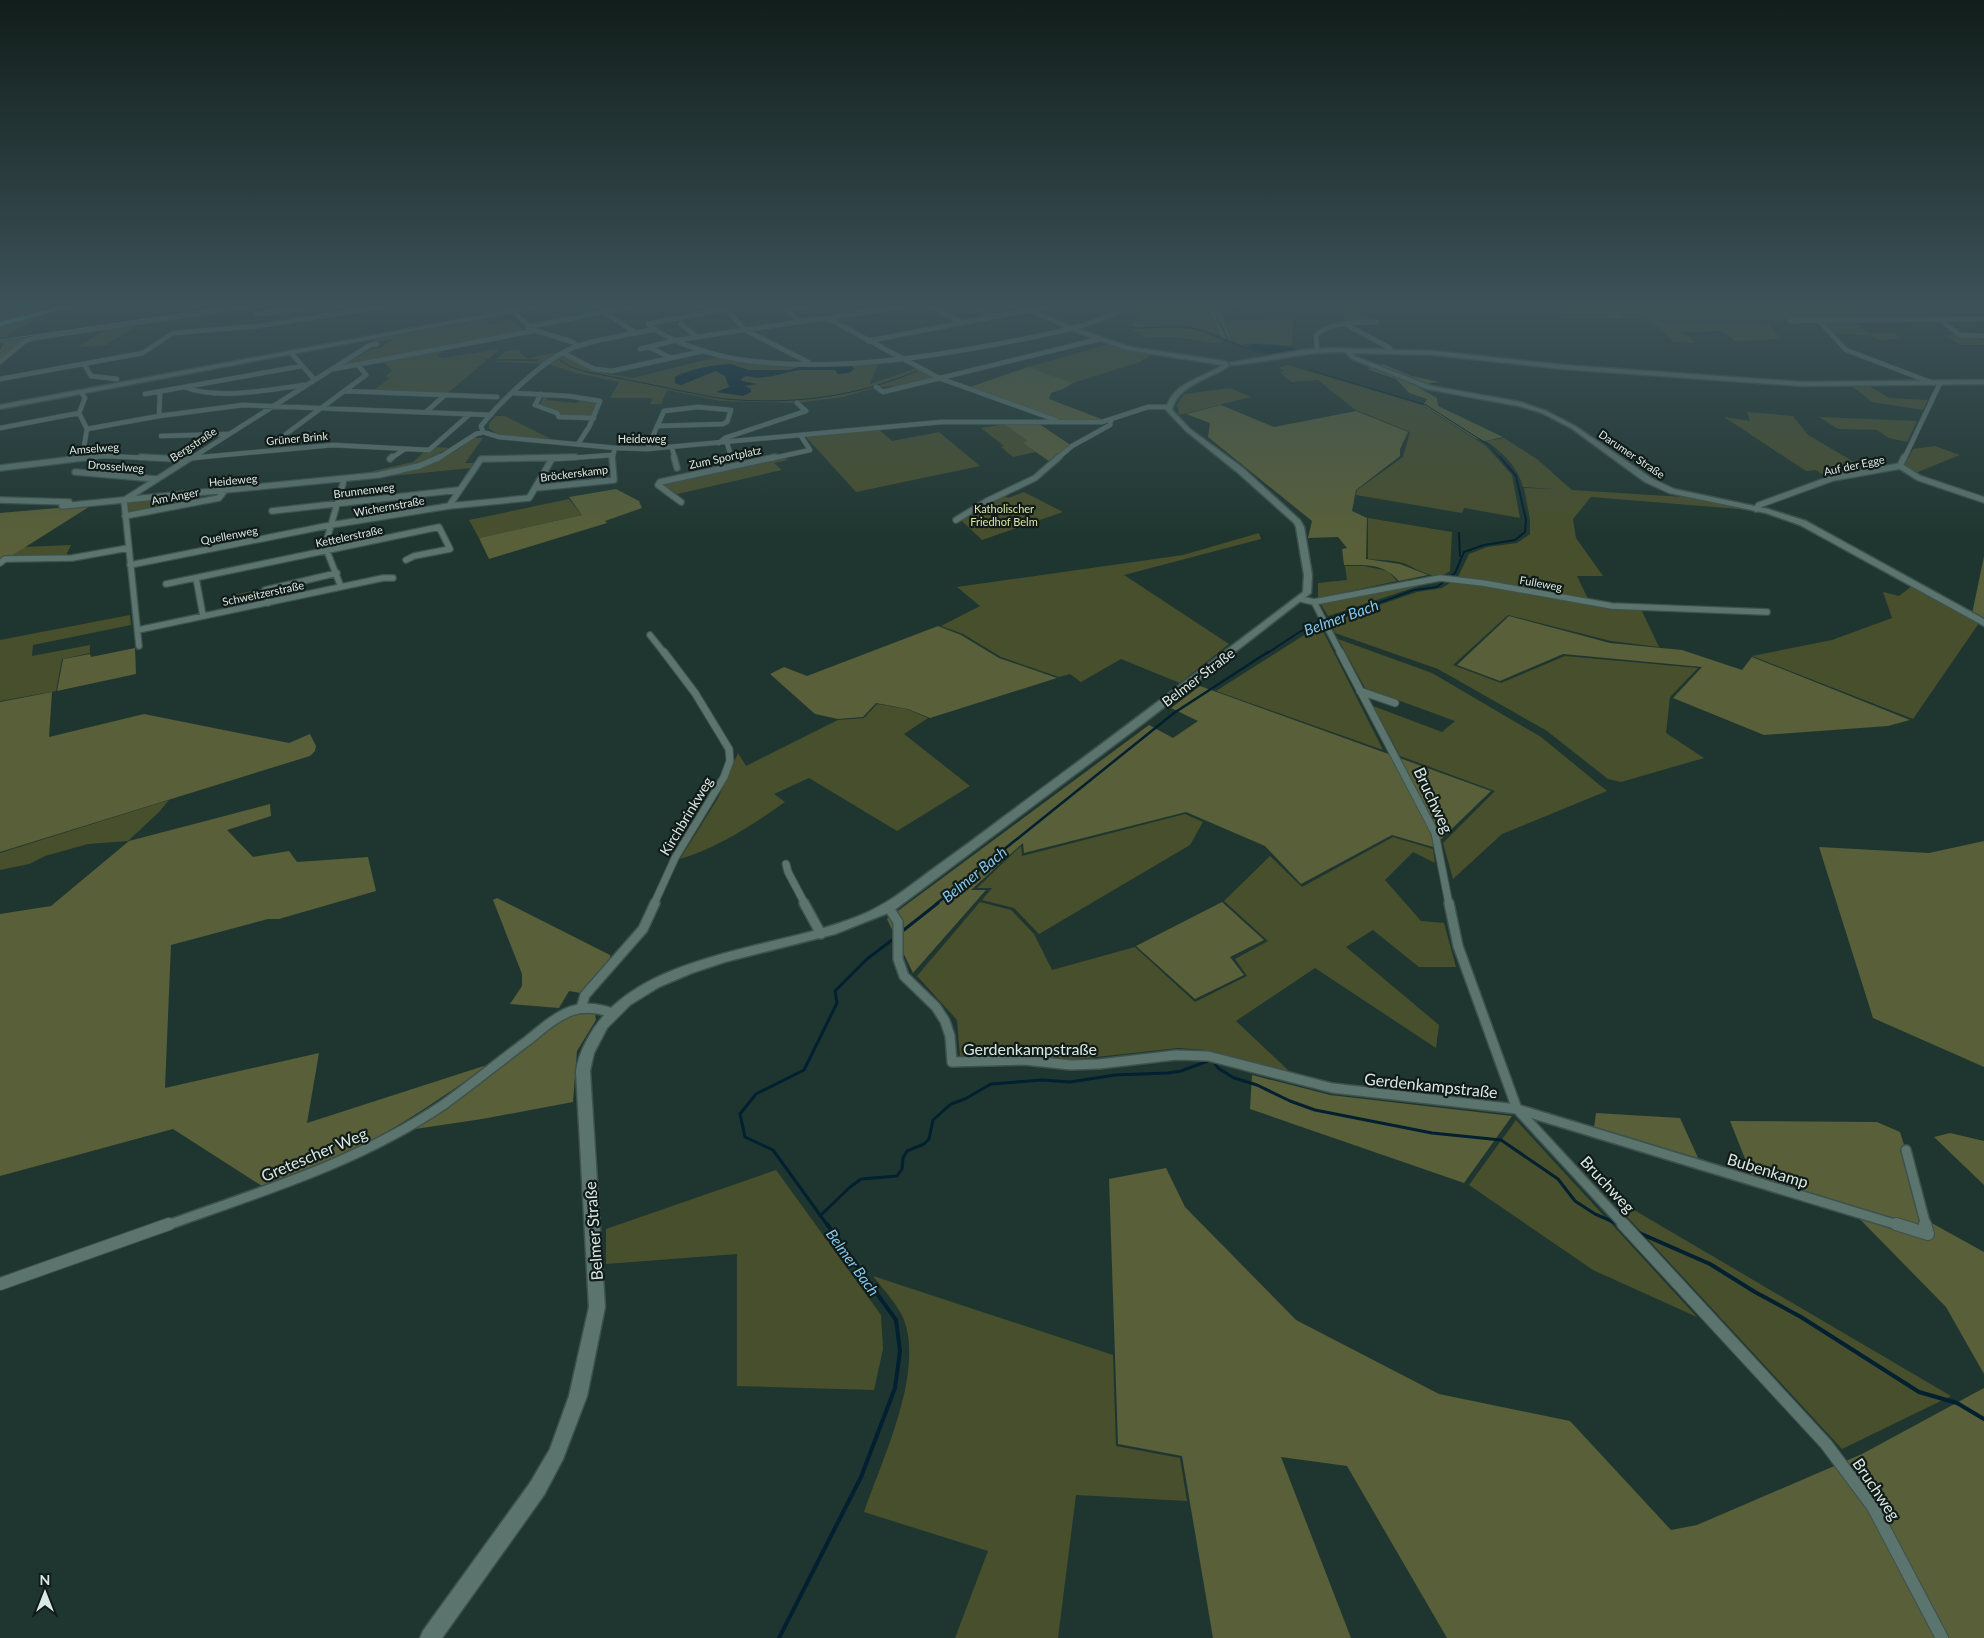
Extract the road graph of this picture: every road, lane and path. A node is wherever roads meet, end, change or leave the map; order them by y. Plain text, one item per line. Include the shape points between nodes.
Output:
1 (132, 382) edge
2 (210, 382) edge
3 (309, 382) edge
4 (356, 382) edge
5 (525, 382) edge
6 (921, 382) edge
7 (952, 382) edge
8 (1194, 382) edge
9 (1415, 382) edge
10 (1780, 382) edge
11 (1963, 382) edge
12 (1936, 383) junction
13 (306, 385) junction
14 (184, 387) junction
15 (876, 387) dead end
16 (344, 391) junction
17 (81, 392) junction
18 (160, 392) junction
19 (514, 393) junction
20 (145, 394) dead end
21 (541, 394) junction
22 (445, 395) junction
23 (498, 397) dead end
24 (797, 403) dead end
25 (272, 406) junction
26 (0, 407) edge
27 (322, 408) junction
28 (1169, 408) junction
29 (426, 412) junction
30 (79, 413) junction
31 (470, 414) junction
32 (491, 415) junction
33 (159, 416) junction
34 (594, 418) junction
35 (1111, 420) junction
36 (1056, 422) junction
37 (657, 426) junction
38 (0, 428) edge
39 (87, 429) junction
40 (483, 432) junction
41 (228, 434) junction
42 (161, 436) dead end
43 (801, 436) junction
44 (285, 437) dead end
45 (719, 443) junction
46 (727, 443) junction
47 (578, 444) junction
48 (616, 448) junction
49 (672, 448) junction
50 (405, 449) junction
51 (647, 449) junction
52 (612, 454) junction
53 (731, 456) dead end
54 (82, 458) junction
55 (191, 458) junction
56 (390, 459) dead end
57 (552, 459) junction
58 (1900, 466) junction
59 (0, 468) edge
60 (676, 468) dead end
61 (75, 472) dead end
62 (156, 479) junction
63 (344, 480) junction
64 (536, 488) junction
65 (225, 490) junction
66 (458, 490) junction
67 (0, 500) edge
68 (124, 500) junction
69 (1984, 500) edge
70 (681, 502) dead end
71 (86, 504) junction
72 (338, 504) junction
73 (62, 506) dead end
74 (449, 506) junction
75 (1756, 509) junction
76 (272, 511) dead end
77 (125, 516) junction
78 (956, 520) dead end
79 (331, 525) junction
80 (128, 548) junction
81 (328, 550) junction
82 (406, 560) dead end
83 (0, 563) edge
84 (130, 565) junction
85 (337, 573) junction
86 (196, 578) junction
87 (393, 578) dead end
88 (166, 584) dead end
89 (341, 587) junction
90 (1301, 599) junction
91 (1314, 602) junction
92 (268, 603) junction
93 (1767, 612) dead end
94 (203, 616) junction
95 (1984, 623) edge
96 (138, 630) junction
97 (650, 635) dead end
98 (139, 646) dead end
99 (1360, 691) junction
100 (1395, 704) dead end
101 (786, 864) dead end
102 (889, 908) junction
103 (821, 934) junction
104 (581, 1008) junction
105 (612, 1013) junction
106 (1517, 1109) junction
107 (1906, 1150) dead end
108 (0, 1284) edge
109 (430, 1638) edge
110 (1942, 1638) edge

1 - 17 street
2 - 14 street
3 - 13 street, Bergstraße
4 - 16 street
5 - 19 street
6 - 15 street via 883,392
7 - 36 street via 1054,418
8 - 28 street via 1177,392 1170,400
9 - 75 street, Darumer Straße via 1544,412 1564,421 1648,480 1672,491
10 - 12 street
11 - 12 street
12 - 58 street
13 - 14 street via 226,392 198,392
13 - 25 street, Bergstraße
14 - 18 street
16 - 22 street
16 - 27 street
17 - 26 street
17 - 30 street via 85,398
18 - 20 street
18 - 33 street
19 - 21 street
19 - 32 street
21 - 34 street via 535,405 557,413 559,417
21 - 34 street via 600,401
22 - 23 street
22 - 29 street
24 - 45 street via 806,411 725,438
25 - 27 street
25 - 33 street via 229,406
25 - 41 street, Bergstraße
27 - 29 street
27 - 44 street
28 - 35 street, Heideweg via 1148,407
28 - 90 street via 1176,418 1297,522 1309,585
29 - 31 street
30 - 38 street
30 - 39 street
31 - 32 street
31 - 50 street, Grüner Brink via 429,450
32 - 40 street via 481,426
33 - 39 street
34 - 47 street
35 - 36 street, Heideweg
35 - 78 street via 1110,425 1072,446 1041,474
36 - 43 street, Heideweg via 951,422
37 - 37 street via 664,411 669,409 731,410 723,424
37 - 51 street
39 - 54 street
40 - 47 street, Heideweg via 499,437
40 - 63 street, Heideweg via 471,436 441,457 418,466
41 - 42 street
41 - 55 street, Bergstraße
43 - 46 street, Heideweg
43 - 70 street, Zum Sportplatz via 810,450 658,484
45 - 46 street, Heideweg
45 - 49 street, Heideweg
46 - 53 street
47 - 48 street, Heideweg
48 - 51 street, Heideweg
48 - 52 street, Bröckerskamp
49 - 51 street, Heideweg
49 - 60 street
50 - 55 street, Grüner Brink via 333,445
50 - 56 street
52 - 57 street
52 - 64 street, Bröckerskamp via 614,480
54 - 55 street, Amselweg
54 - 59 street, Amselweg
55 - 62 street, Bergstraße
57 - 64 street
57 - 66 street via 481,459
58 - 69 street, Auf der Egge via 1916,477
58 - 75 street, Auf der Egge via 1833,478 1759,505
61 - 62 street, Drosselweg
62 - 68 street, Bergstraße
63 - 65 street, Heideweg
63 - 72 street
64 - 74 street, Wichernstraße via 529,498
65 - 68 street, Heideweg
65 - 77 street, Am Anger via 219,498
66 - 72 street, Brunnenweg
66 - 74 street
67 - 71 street
68 - 71 street, Heideweg
68 - 77 street
71 - 73 street
72 - 76 street, Brunnenweg
72 - 79 street
74 - 79 street, Wichernstraße
75 - 95 street, Darumer Straße via 1803,522
77 - 80 street
79 - 81 street via 325,546
79 - 84 street, Quellenweg
80 - 83 street via 72,558 6,559
80 - 84 street
81 - 82 street, Kettelerstraße via 440,527 450,550
81 - 85 street
81 - 86 street, Kettelerstraße
84 - 96 street
85 - 89 street
85 - 92 street via 265,590
86 - 88 street, Kettelerstraße
86 - 94 street
87 - 89 street, Schweitzerstraße
89 - 92 street, Schweitzerstraße
90 - 91 street
90 - 102 street, Belmer Straße
91 - 93 street, Fulleweg via 1440,578 1612,606
91 - 99 street, Bruchweg
92 - 94 street, Schweitzerstraße
94 - 96 street, Schweitzerstraße
96 - 98 street
97 - 104 street, Kirchbrinkweg via 695,692 729,749 730,761 724,777 675,858 642,929 585,996
99 - 100 street
99 - 106 street, Bruchweg via 1435,833 1458,946
101 - 103 street
102 - 103 street, Belmer Straße
102 - 106 street, Gerdenkampstraße via 898,922 898,959 904,976 936,1007 945,1021 952,1062 1024,1060 1071,1066 1176,1055 1208,1056 1332,1088
103 - 105 street, Belmer Straße via 673,975 634,995
104 - 105 street, Gretescher Weg
104 - 108 street, Gretescher Weg via 560,1016 540,1030 442,1106 355,1154 277,1187
105 - 109 street, Belmer Straße via 587,1053 584,1069 597,1307 578,1396 557,1453 537,1489
106 - 107 street, Bubenkamp via 1928,1234
106 - 110 street, Bruchweg via 1826,1444 1873,1507

